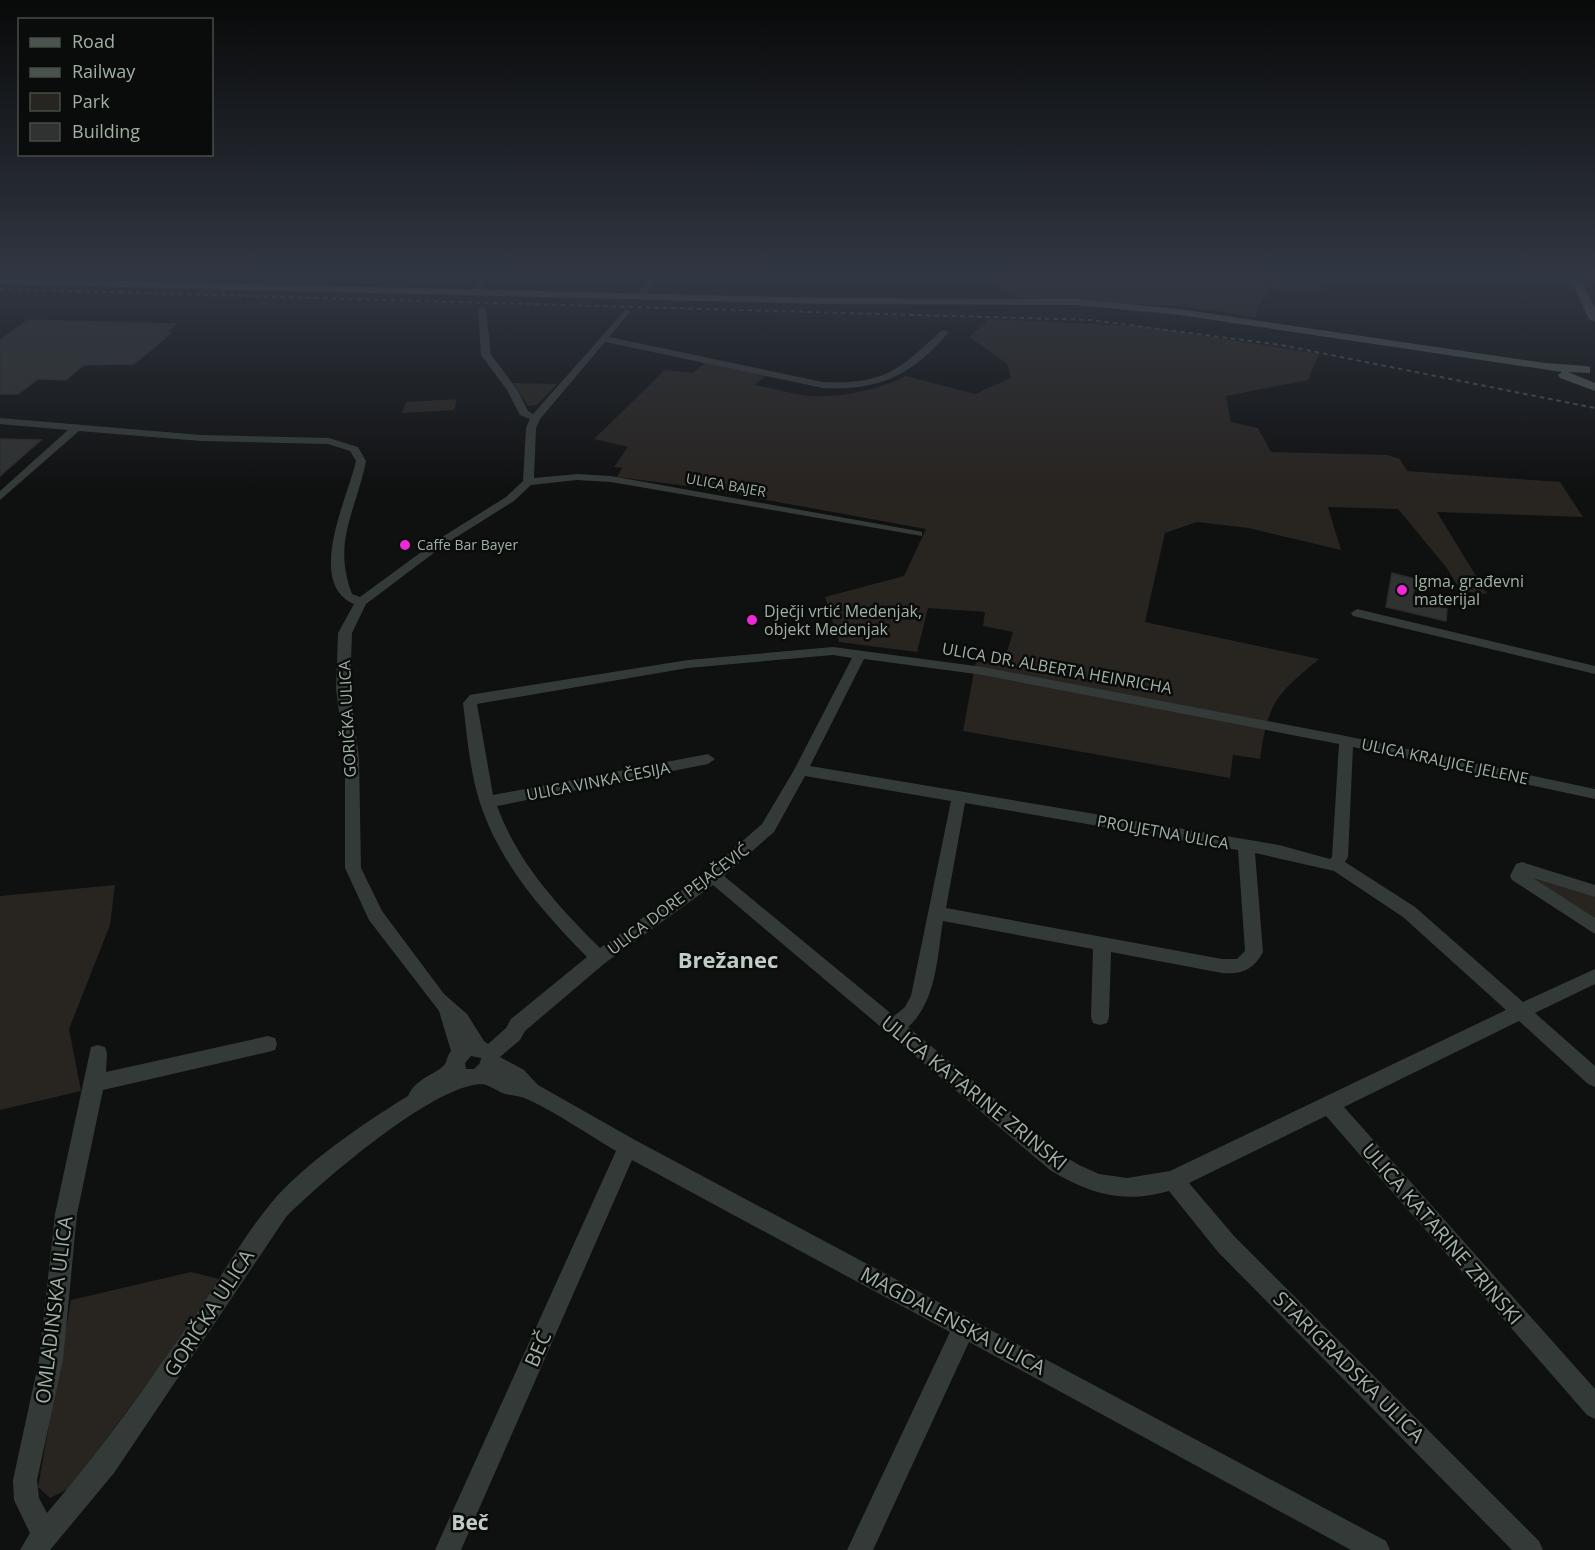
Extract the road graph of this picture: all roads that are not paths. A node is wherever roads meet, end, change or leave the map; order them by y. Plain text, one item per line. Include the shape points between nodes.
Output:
1 (485, 346) edge
2 (599, 346) edge
3 (640, 346) edge
4 (930, 346) edge
5 (1409, 346) edge
6 (1527, 364) junction
7 (1592, 373) edge
8 (1595, 387) edge
9 (535, 418) junction
10 (0, 421) edge
11 (78, 427) junction
12 (528, 482) junction
13 (0, 497) edge
14 (918, 534) dead end
15 (361, 602) junction
16 (1357, 613) dead end
17 (860, 654) junction
18 (1595, 670) edge
19 (1346, 741) junction
20 (708, 759) dead end
21 (801, 770) junction
22 (1595, 794) edge
23 (959, 797) junction
24 (487, 802) junction
25 (1246, 846) junction
26 (1336, 864) junction
27 (713, 876) junction
28 (1595, 891) edge
29 (936, 913) junction
30 (1595, 927) edge
31 (1102, 944) junction
32 (599, 958) junction
33 (1595, 976) edge
34 (1522, 1011) junction
35 (1100, 1017) dead end
36 (894, 1028) junction
37 (268, 1044) dead end
38 (98, 1053) dead end
39 (475, 1061) junction
40 (1595, 1078) edge
41 (95, 1083) junction
42 (1330, 1106) junction
43 (628, 1147) junction
44 (1173, 1180) junction
45 (964, 1327) junction
46 (1595, 1407) edge
47 (39, 1542) edge
48 (448, 1550) edge
49 (860, 1550) edge
50 (1377, 1550) edge
51 (1530, 1550) edge

1 - 9 street via 486,354 524,413
2 - 9 street
3 - 4 street via 846,387 879,384 895,377
5 - 6 main road
6 - 7 main road
6 - 8 main road
9 - 12 street
10 - 11 street
11 - 13 street
11 - 15 street via 247,440 318,440 339,442 354,449 360,456 359,470 337,537 337,554 347,596
12 - 14 street, ULICA BAJER via 577,477 612,479
12 - 15 street, GORIČKA ULICA via 510,499 443,540
15 - 39 street, GORIČKA ULICA via 345,633 342,669 352,758 353,868 375,915 447,1009
16 - 18 street
17 - 19 street, ULICA DR. ALBERTA HEINRICHA via 983,671
17 - 21 street, ULICA DORE PEJAČEVIĆ
17 - 24 street, ULICA DR. ALBERTA HEINRICHA via 833,651 746,657 475,698 470,703 471,712
19 - 22 street, ULICA KRALJICE JELENE
19 - 26 street, ULICA KRALJICE JELENE via 1340,857
20 - 24 street, ULICA VINKA ČESIJA
21 - 23 street, PROLJETNA ULICA
21 - 27 street, ULICA DORE PEJAČEVIĆ via 768,828
23 - 25 street, PROLJETNA ULICA
23 - 29 street
24 - 32 street via 501,837 526,878
25 - 26 street via 1279,851 1323,865
25 - 31 street, PROLJETNA ULICA via 1254,952 1247,963 1232,967
26 - 34 street via 1409,912
27 - 32 street, ULICA DORE PEJAČEVIĆ
27 - 36 street, ULICA KATARINE ZRINSKI
28 - 30 street via 1522,868 1518,876
29 - 31 street, PROLJETNA ULICA
29 - 36 street via 920,998 911,1014
31 - 35 street
32 - 39 street, ULICA DORE PEJAČEVIĆ via 518,1025 513,1034
33 - 34 street
34 - 40 street
34 - 42 street
36 - 44 street, ULICA KATARINE ZRINSKI via 1076,1175 1099,1185 1132,1190
37 - 41 street
38 - 41 street, OMLADINSKA ULICA
39 - 43 street, MAGDALENSKA ULICA via 507,1086 531,1091
39 - 47 street, GORIČKA ULICA via 332,1162 279,1210 105,1464
41 - 47 street, OMLADINSKA ULICA via 66,1214 51,1360 25,1480
42 - 44 street, ULICA KATARINE ZRINSKI
42 - 46 street, ULICA KATARINE ZRINSKI
43 - 45 street, MAGDALENSKA ULICA
43 - 48 street, BEČ
44 - 51 street, STARIGRADSKA ULICA via 1226,1244
45 - 49 street
45 - 50 street, MAGDALENSKA ULICA

